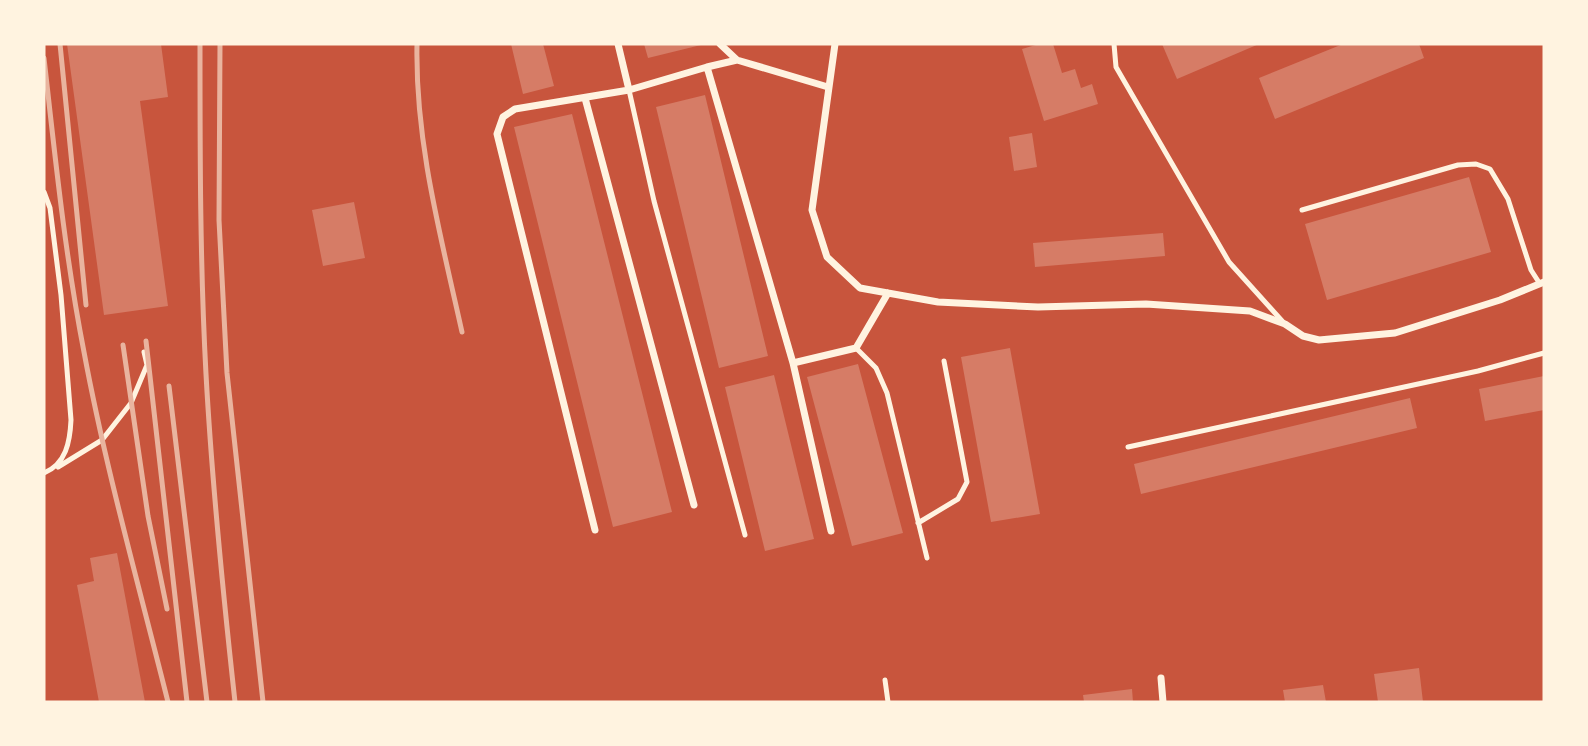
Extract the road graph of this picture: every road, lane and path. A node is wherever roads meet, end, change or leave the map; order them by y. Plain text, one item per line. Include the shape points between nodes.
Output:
1 (618, 44) edge
2 (720, 44) edge
3 (835, 44) edge
4 (1114, 44) edge
5 (737, 60) junction
6 (707, 67) junction
7 (828, 87) junction
8 (629, 89) junction
9 (585, 98) junction
10 (44, 192) edge
11 (1302, 210) dead end
12 (1542, 283) edge
13 (888, 293) junction
14 (1285, 324) junction
15 (856, 348) junction
16 (144, 352) dead end
17 (1544, 353) edge
18 (944, 361) dead end
19 (793, 363) junction
20 (1128, 447) dead end
21 (55, 469) junction
22 (44, 473) edge
23 (694, 505) dead end
24 (918, 523) junction
25 (595, 530) dead end
26 (831, 531) dead end
27 (745, 535) dead end
28 (927, 558) dead end
29 (1161, 678) dead end
30 (885, 680) dead end
31 (888, 702) edge
32 (1163, 702) edge

1 - 8 street
2 - 5 street
3 - 7 street
4 - 14 lane via 1115,67 1229,262
5 - 6 street
5 - 7 street
6 - 8 street
6 - 19 street
7 - 13 street via 812,210 827,257 860,288
8 - 9 street
8 - 27 lane via 654,201
9 - 23 street
9 - 25 street via 515,108 503,117 497,134
10 - 21 lane via 59,283 71,420 67,448
11 - 12 lane via 1458,165 1476,164 1490,169 1508,199 1531,270
12 - 14 street via 1395,333 1319,340
13 - 14 street via 938,303 1038,307 1146,304 1250,311
13 - 15 street
15 - 19 street
15 - 24 lane via 876,368 887,393
16 - 21 lane via 147,365 131,402 102,440
17 - 20 lane
18 - 24 lane via 967,482 958,499
19 - 26 street
21 - 22 lane
24 - 28 lane
29 - 32 street
30 - 31 lane

